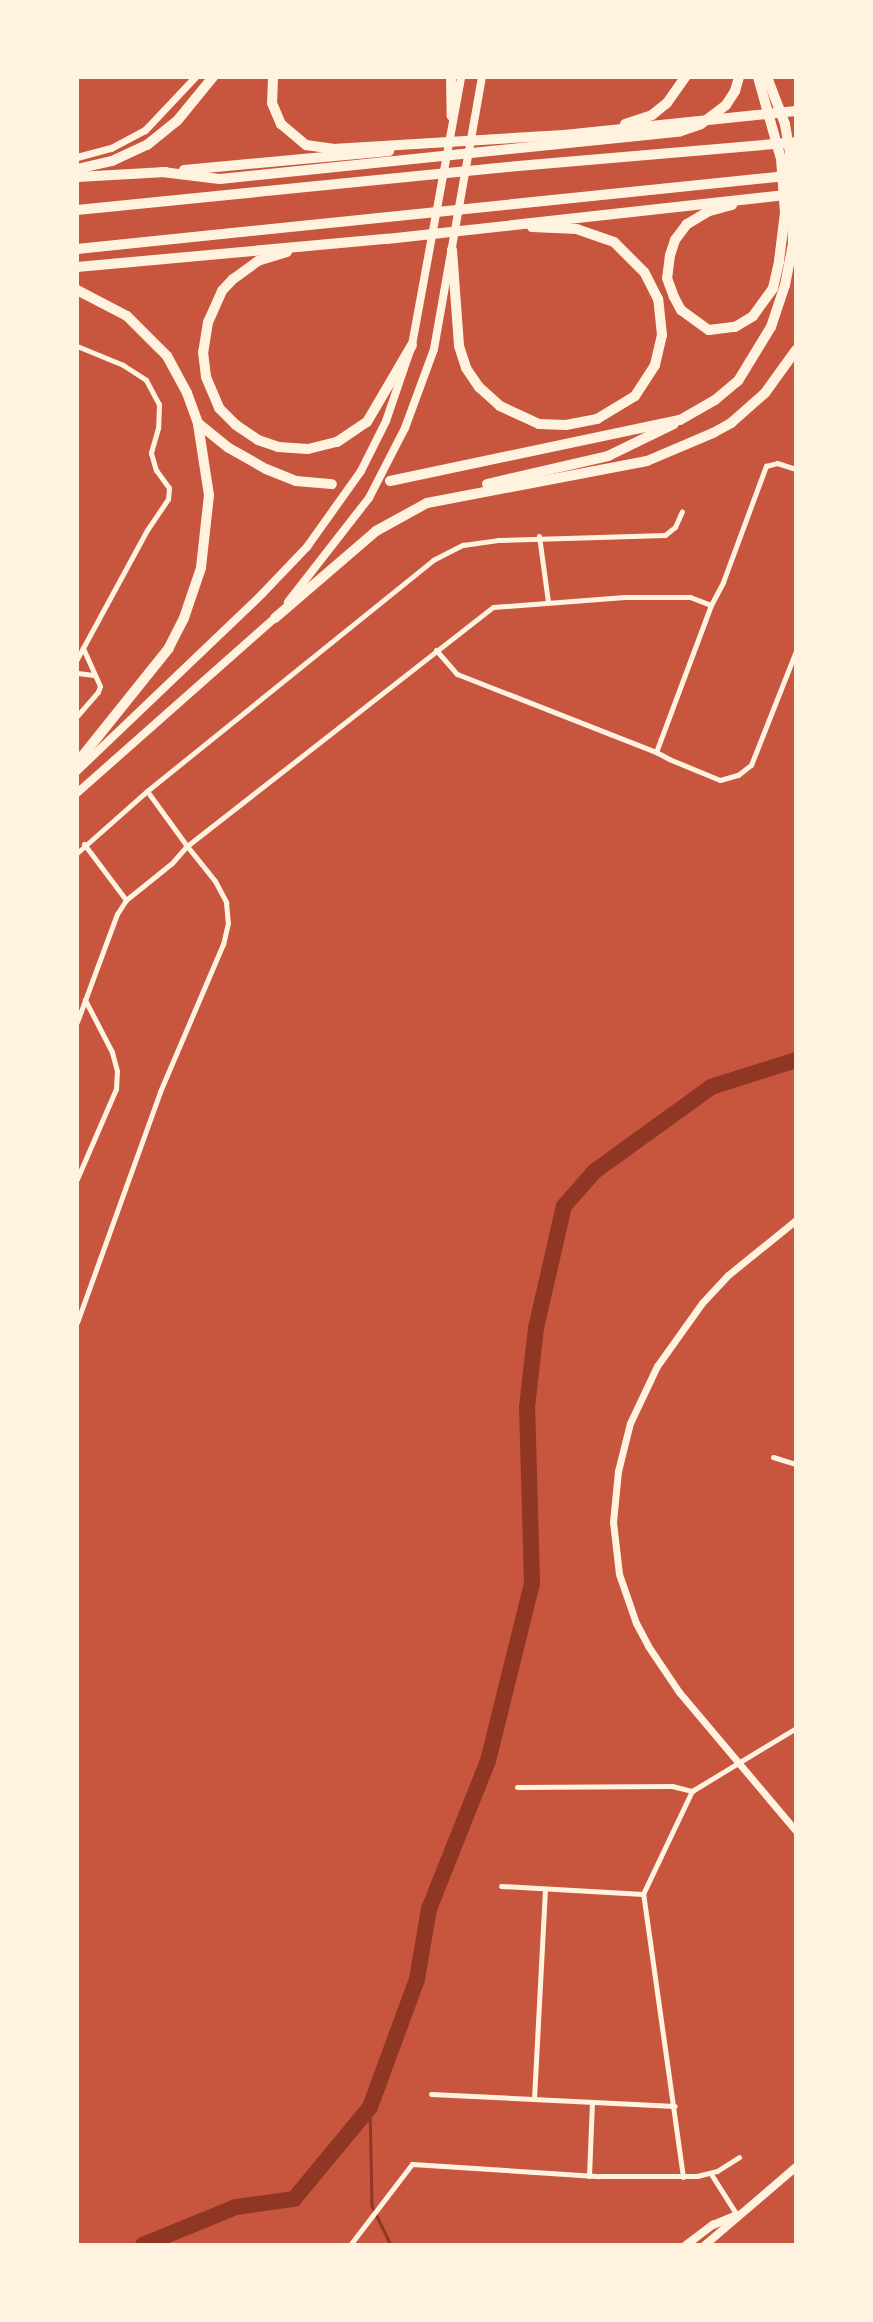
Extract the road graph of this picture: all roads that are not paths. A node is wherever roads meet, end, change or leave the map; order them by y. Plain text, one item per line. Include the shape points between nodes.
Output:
1 (195, 77) edge
2 (213, 77) edge
3 (273, 77) edge
4 (451, 77) edge
5 (461, 77) edge
6 (482, 77) edge
7 (685, 77) edge
8 (739, 77) edge
9 (758, 77) edge
10 (769, 81) edge
11 (796, 111) edge
12 (452, 116) junction
13 (564, 135) junction
14 (796, 142) edge
15 (413, 146) junction
16 (77, 157) edge
17 (77, 169) edge
18 (162, 172) junction
19 (796, 175) edge
20 (77, 177) edge
21 (768, 196) junction
22 (794, 198) edge
23 (77, 210) edge
24 (482, 227) junction
25 (387, 239) junction
26 (77, 248) edge
27 (452, 250) junction
28 (77, 267) edge
29 (77, 290) edge
30 (412, 345) junction
31 (77, 346) edge
32 (796, 350) edge
33 (680, 420) junction
34 (198, 424) junction
35 (796, 469) edge
36 (390, 481) dead end
37 (332, 484) dead end
38 (682, 511) dead end
39 (376, 531) junction
40 (539, 536) junction
41 (548, 602) junction
42 (711, 605) junction
43 (275, 618) junction
44 (83, 648) junction
45 (436, 650) junction
46 (796, 651) edge
47 (77, 659) edge
48 (77, 673) edge
49 (94, 675) junction
50 (77, 716) edge
51 (656, 752) junction
52 (77, 763) edge
53 (77, 771) edge
54 (147, 791) junction
55 (77, 793) edge
56 (84, 845) junction
57 (187, 846) junction
58 (77, 853) edge
59 (126, 901) junction
60 (85, 1000) junction
61 (77, 1022) edge
62 (77, 1179) edge
63 (796, 1220) edge
64 (77, 1324) edge
65 (773, 1457) dead end
66 (796, 1464) edge
67 (796, 1728) edge
68 (737, 1762) junction
69 (517, 1787) dead end
70 (692, 1791) junction
71 (796, 1831) edge
72 (501, 1885) dead end
73 (545, 1889) junction
74 (643, 1894) junction
75 (431, 2094) dead end
76 (534, 2099) junction
77 (592, 2102) junction
78 (676, 2106) junction
79 (739, 2157) dead end
80 (796, 2167) edge
81 (711, 2174) junction
82 (589, 2176) junction
83 (683, 2176) junction
84 (737, 2215) junction
85 (350, 2245) edge
86 (686, 2245) edge
87 (705, 2245) edge

1 - 16 street via 135,136
2 - 17 highway via 177,121 146,145 112,161
3 - 15 highway via 275,115 306,145 333,149
4 - 12 highway
5 - 12 main road
6 - 27 main road
7 - 13 highway via 652,115
8 - 18 highway via 726,105 687,129 220,179
9 - 21 highway via 781,159 785,213 773,288 753,316 735,327 709,330 681,310 667,278 675,240 687,224 709,211
10 - 22 highway via 785,124
11 - 13 highway
12 - 30 main road
13 - 15 highway
14 - 23 highway
15 - 18 highway via 373,155
18 - 20 highway
19 - 26 highway
21 - 22 highway
21 - 24 highway
22 - 33 highway via 793,244 771,327 738,381
24 - 25 highway
24 - 27 highway via 577,229 614,242 631,257 653,287 662,318 657,358 635,396 609,414 566,425 526,420 489,398 471,377 459,346
25 - 28 highway
25 - 30 highway via 281,253 242,272 222,291 211,315 204,337 204,367 219,408 236,425 278,447 308,449 337,442 368,422
27 - 43 main road via 434,349 382,477
29 - 34 highway via 114,307 156,342 182,383
30 - 53 main road via 374,447 307,547
31 - 44 street via 146,380 159,404 150,453 169,488 168,499
32 - 39 highway via 757,400 731,423 693,443 627,466 436,500
33 - 36 highway
33 - 39 highway via 608,456 425,498 397,512
34 - 37 highway via 229,449 266,469 296,481
34 - 52 highway via 209,495 206,544 195,587 169,649
35 - 42 street via 777,463 766,466
38 - 40 street via 675,527 665,535
39 - 43 highway
40 - 41 street
40 - 54 street via 463,545 433,560
41 - 42 street via 690,597
41 - 45 street via 493,607
42 - 51 street
43 - 55 main road
44 - 47 street
44 - 49 street
45 - 51 street via 457,674
45 - 57 street
46 - 51 street via 751,765 738,775 720,780
48 - 49 street
49 - 50 street via 99,692
54 - 56 street
54 - 57 street
56 - 58 street
56 - 59 street
57 - 59 street
57 - 64 street via 215,881 226,902 228,923 160,1092
59 - 60 street
60 - 61 street
60 - 62 street via 117,1070 116,1089
63 - 68 street via 728,1275 657,1366 630,1423 615,1499 619,1574 636,1623 679,1692
65 - 66 street
67 - 68 street
68 - 70 street
68 - 71 street
69 - 70 street via 672,1786
70 - 74 street
72 - 73 street
73 - 74 street
73 - 76 street
74 - 78 street
75 - 76 street
76 - 77 street
77 - 78 street
77 - 82 street
78 - 83 street
79 - 81 street
80 - 84 main road
81 - 83 street
81 - 84 street
82 - 83 street
82 - 85 street via 412,2164
84 - 86 main road via 718,2222
84 - 87 main road

